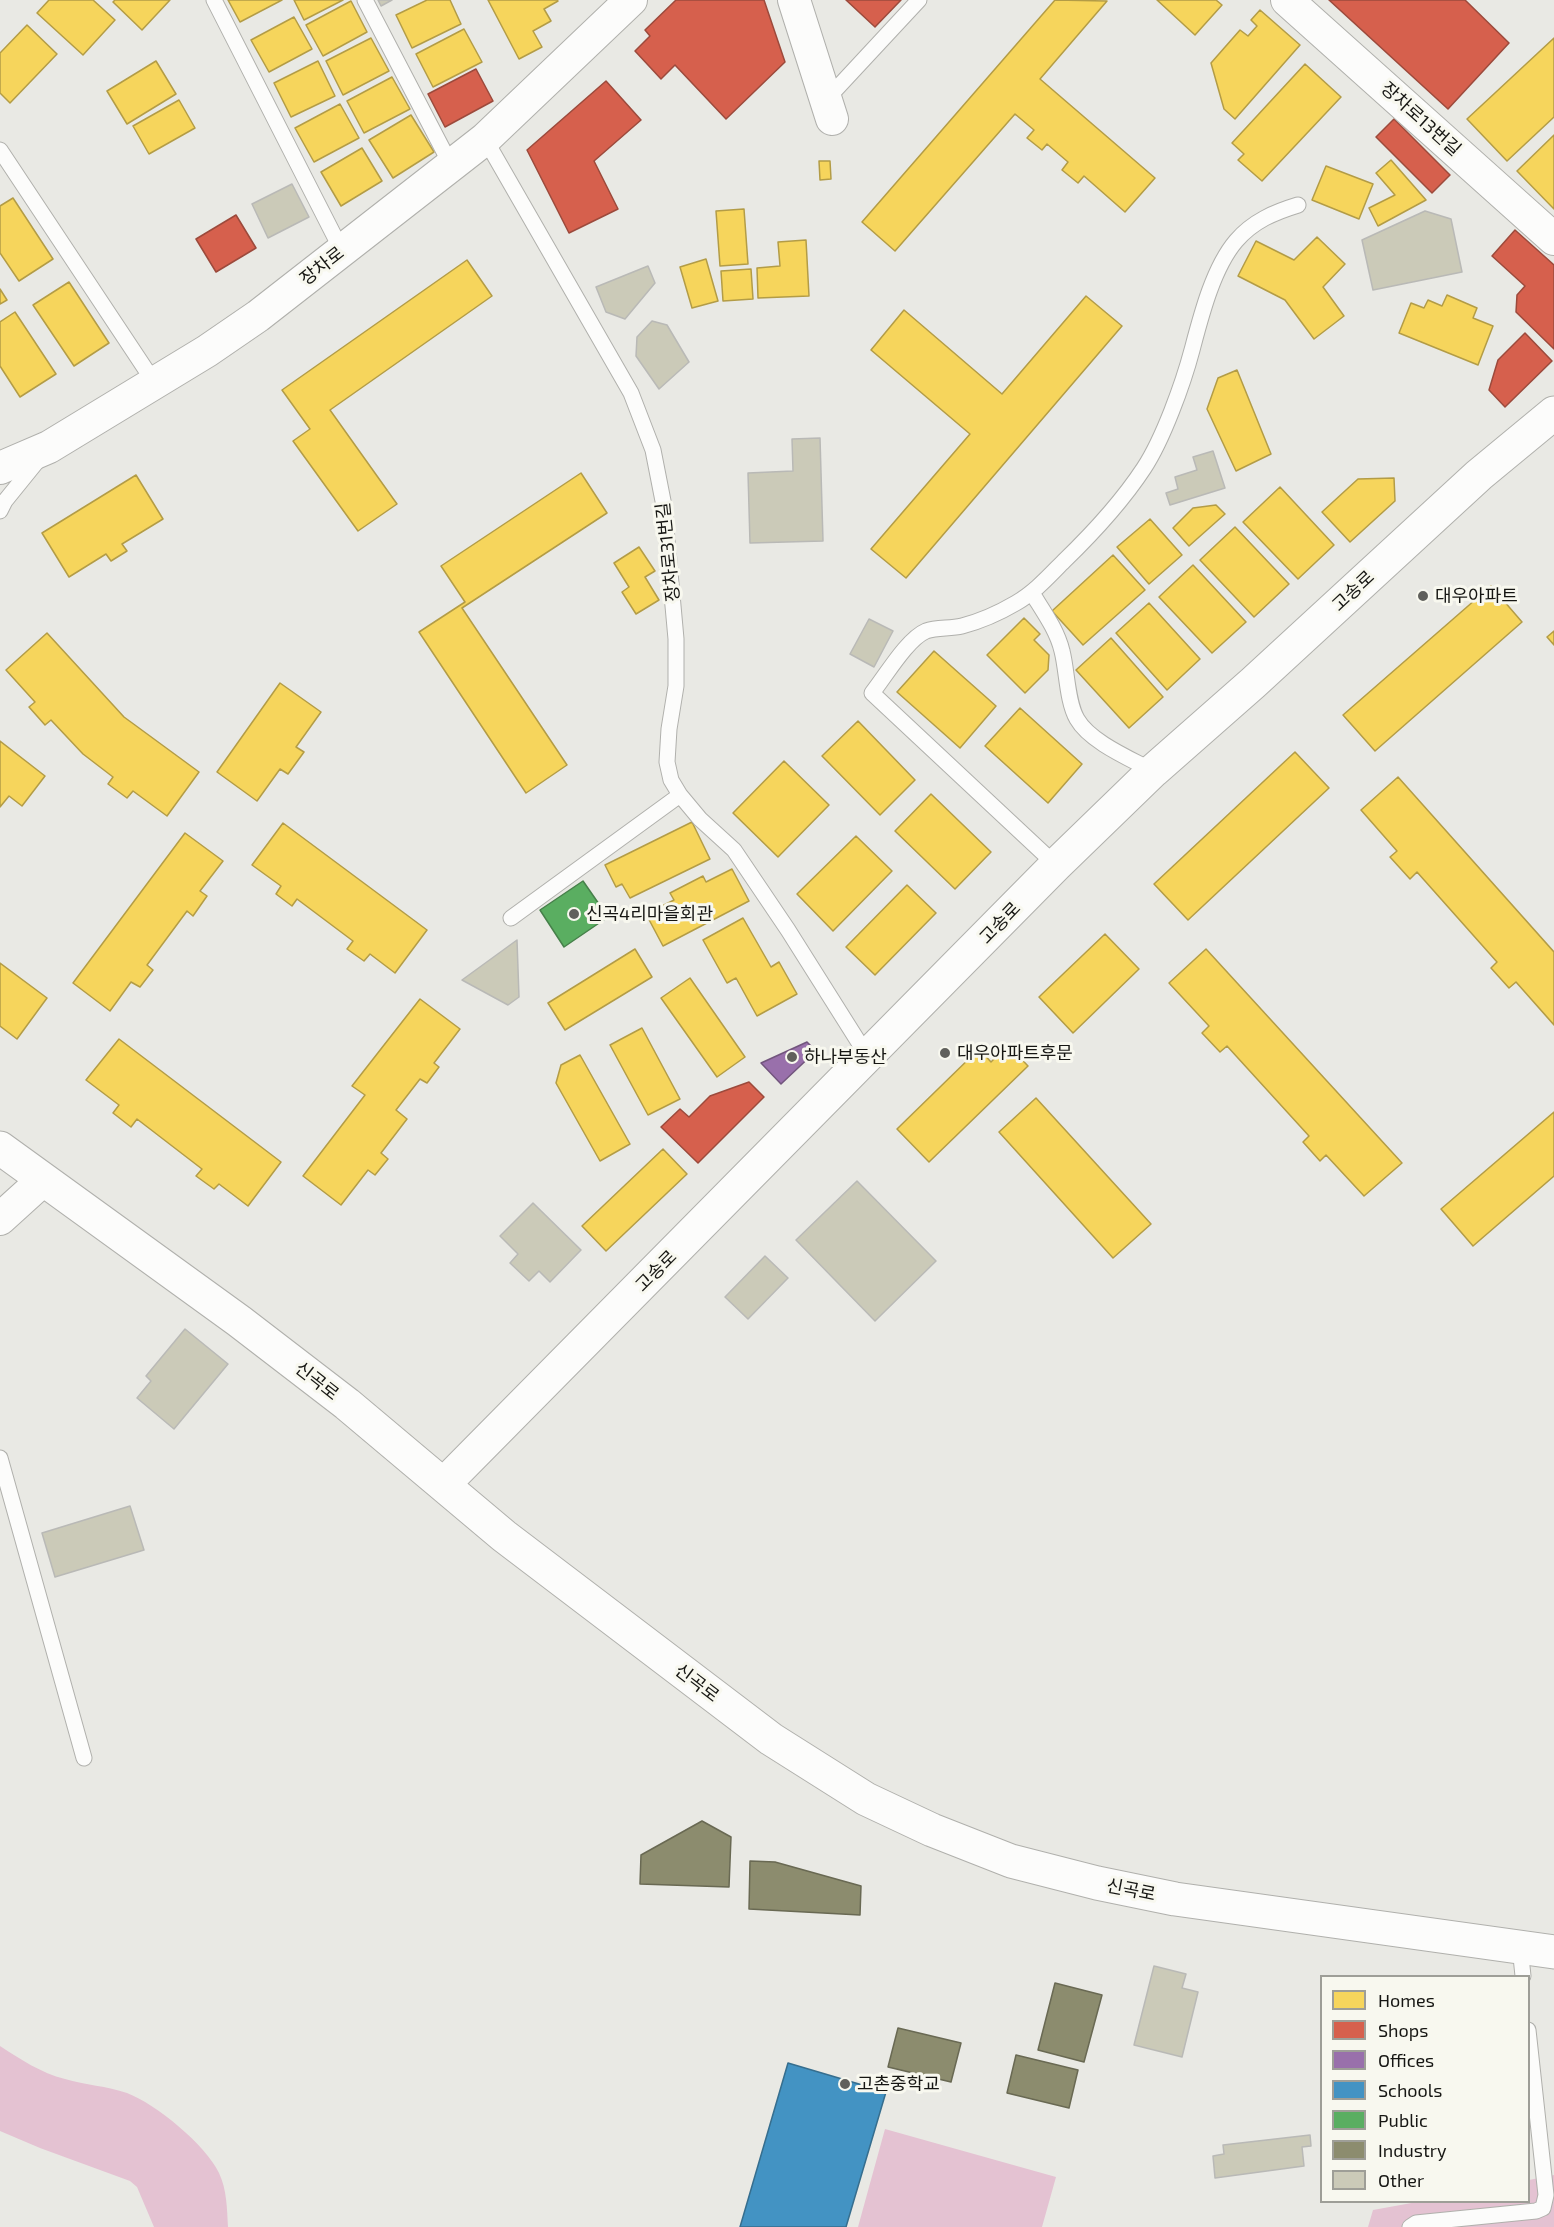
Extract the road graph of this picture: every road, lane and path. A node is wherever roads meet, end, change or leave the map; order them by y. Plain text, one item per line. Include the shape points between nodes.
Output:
1 (214, 0) edge
2 (365, 0) edge
3 (632, 0) edge
4 (794, 0) edge
5 (919, 0) edge
6 (1287, 0) edge
7 (829, 109) joint
8 (485, 140) junction
9 (0, 150) edge
10 (452, 166) junction
11 (1298, 205) dead end
12 (1554, 239) edge
13 (342, 251) junction
14 (154, 382) junction
15 (1554, 413) edge
16 (49, 447) junction
17 (0, 468) edge
18 (0, 511) edge
19 (1032, 593) junction
20 (1154, 771) junction
21 (680, 795) junction
22 (1056, 865) junction
23 (511, 918) dead end
24 (868, 1057) junction
25 (0, 1148) edge
26 (44, 1180) junction
27 (0, 1219) edge
28 (0, 1458) edge
29 (444, 1484) junction
30 (84, 1758) dead end
31 (1554, 1952) edge
32 (1521, 1962) edge
33 (1530, 2048) edge
34 (1410, 2227) edge

1 - 13 lane
2 - 10 lane
3 - 8 street, 장차로
4 - 7 street
5 - 7 lane
6 - 12 street, 장차로13번길
8 - 10 street, 장차로
8 - 21 lane, 장차로31번길 via 631,393 653,450 666,526 676,639 676,686 667,762
9 - 14 lane
10 - 13 street, 장차로
11 - 19 lane via 1255,223 1236,241 1222,263 1182,382 1146,465 1102,524
13 - 14 street, 장차로 via 258,316
14 - 16 street, 장차로
15 - 20 street, 고송로 via 1479,475
16 - 17 street
16 - 18 lane, 장차로
19 - 20 lane via 1054,628 1061,648 1076,719 1109,747
19 - 22 lane via 982,619 925,632 911,643 872,693
20 - 22 street, 고송로
21 - 23 lane
21 - 24 lane via 734,850
22 - 24 street, 고송로
24 - 29 street, 고송로
25 - 26 street, 신곡로
26 - 27 street
26 - 29 street, 신곡로 via 239,1321
28 - 30 lane
29 - 32 street, 신곡로 via 504,1536 771,1739 866,1799 932,1830 1011,1861 1108,1886
31 - 32 street, 신곡로
33 - 34 lane via 1546,2195 1543,2208 1416,2223

